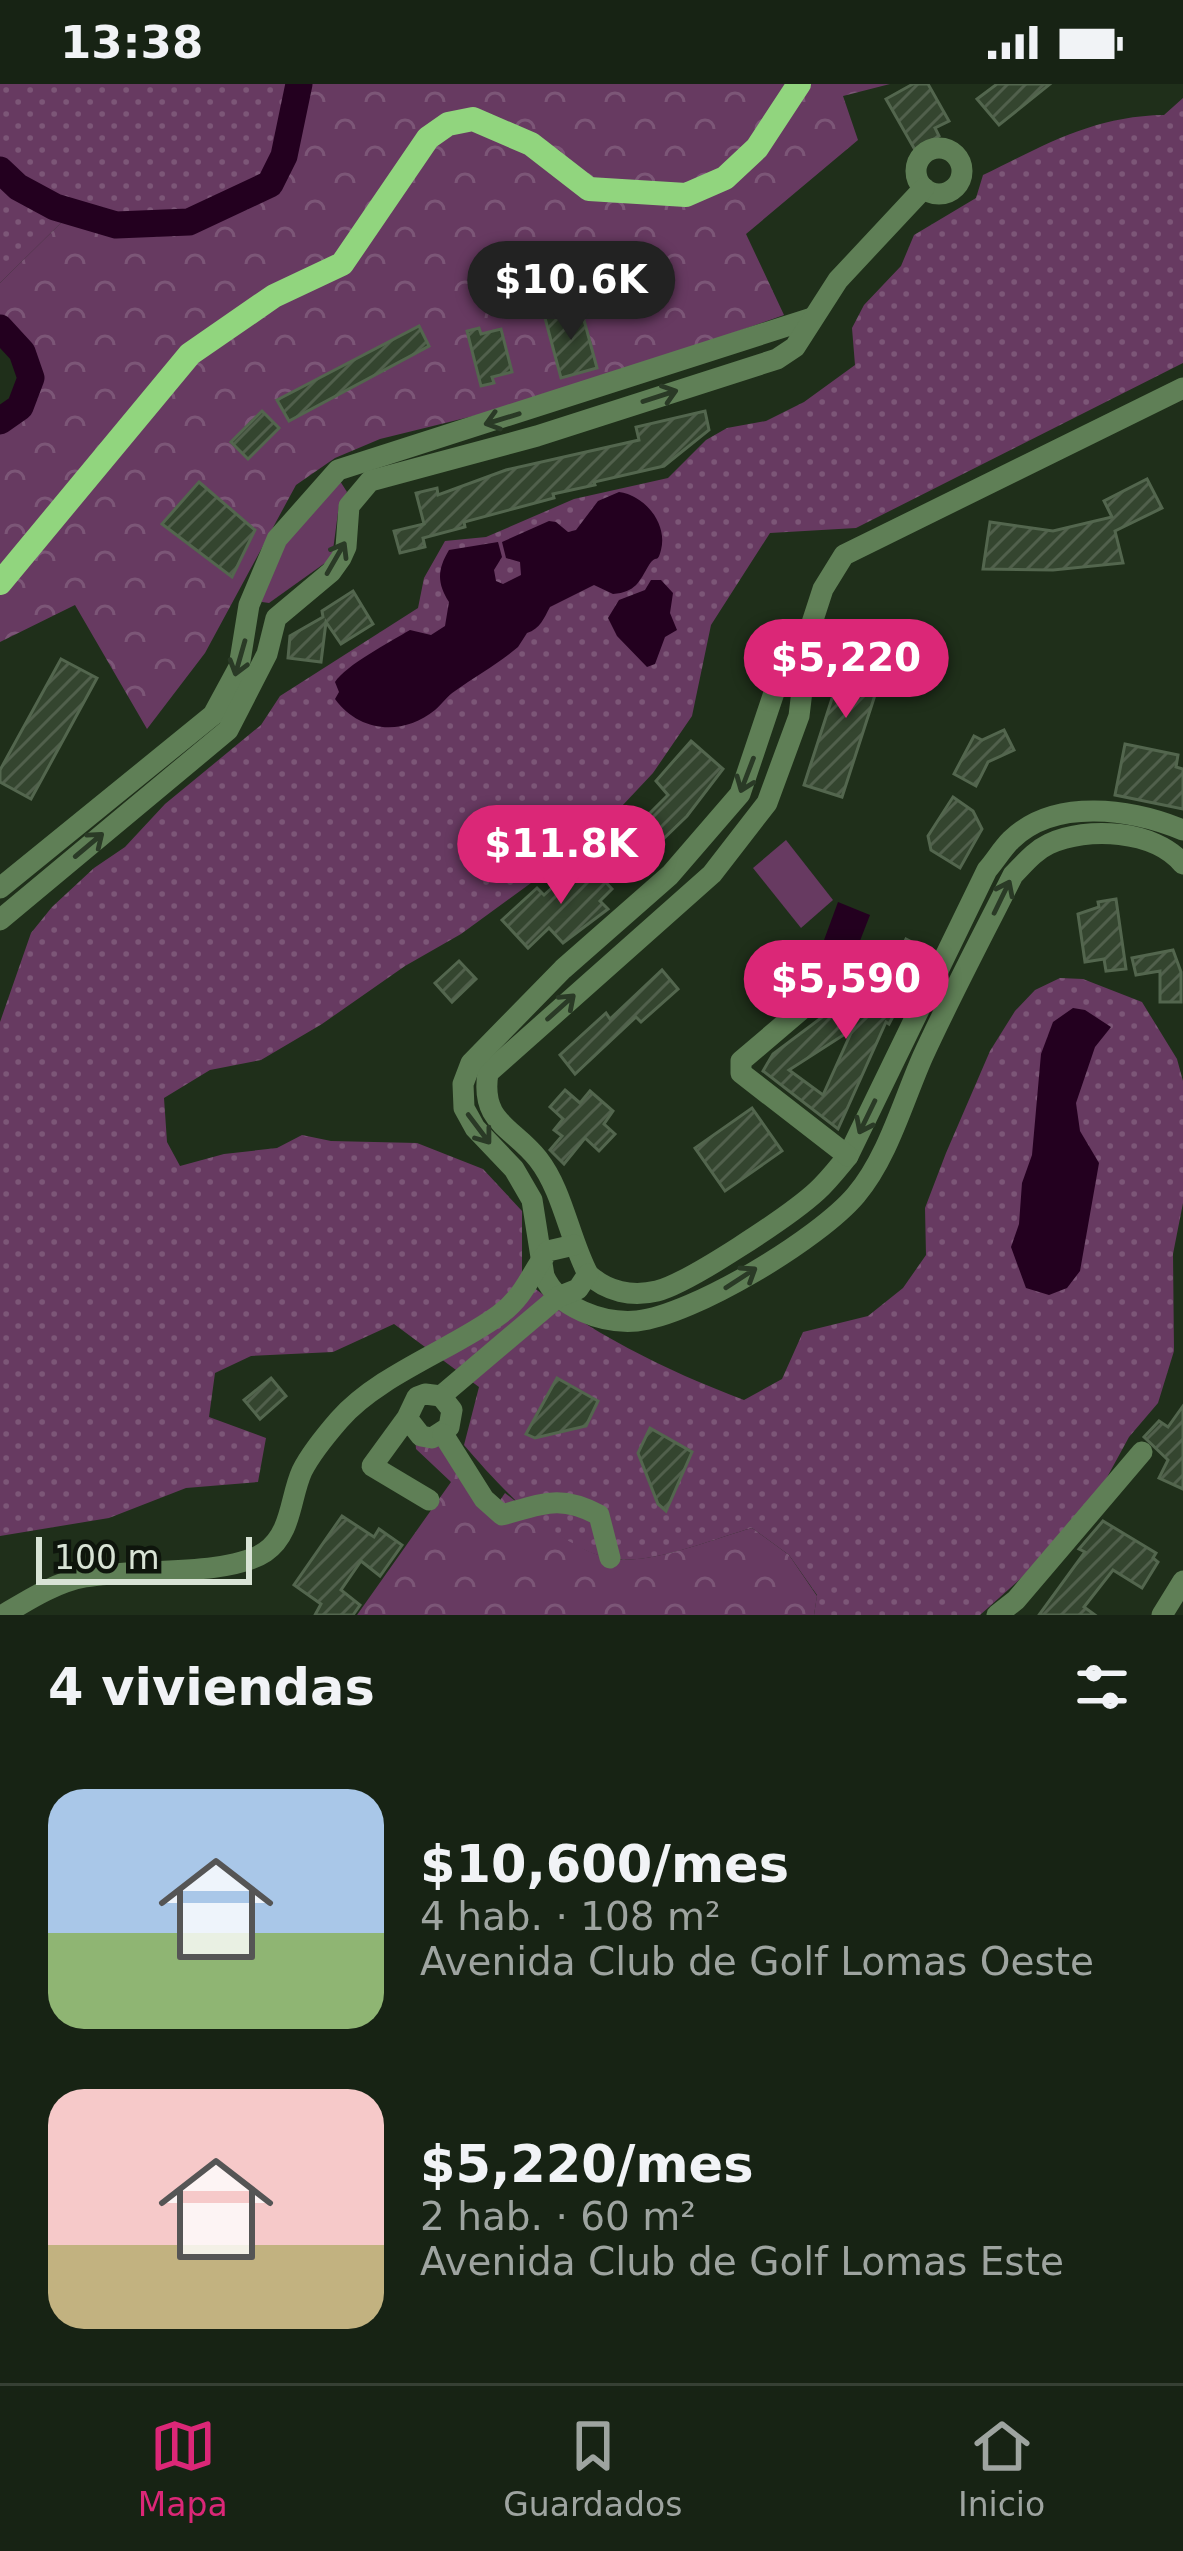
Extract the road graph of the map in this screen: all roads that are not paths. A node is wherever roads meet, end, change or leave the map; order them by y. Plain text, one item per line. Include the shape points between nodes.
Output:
1 (800, 84) edge
2 (924, 188) dead end
3 (813, 318) junction
4 (1183, 388) edge
5 (338, 470) junction
6 (359, 491) junction
7 (0, 584) edge
8 (249, 605) junction
9 (276, 618) junction
10 (808, 632) junction
11 (1183, 830) edge
12 (1183, 864) edge
13 (0, 888) edge
14 (0, 920) edge
15 (815, 998) dead end
16 (848, 1156) junction
17 (574, 1245) junction
18 (543, 1257) junction
19 (588, 1274) junction
20 (558, 1297) junction
21 (441, 1396) junction
22 (407, 1418) junction
23 (443, 1434) junction
24 (1142, 1451) dead end
25 (429, 1500) dead end
26 (610, 1558) dead end
27 (1183, 1581) edge
28 (3, 1615) edge
29 (997, 1615) edge
30 (1162, 1615) edge

1 - 7 main road via 757,148 725,178 686,195 590,189 531,144 473,119 448,124 428,138 342,264 274,296 190,354
2 - 3 street
3 -> 5 street
6 -> 3 street via 370,481 777,358 795,347
4 - 10 street via 844,555
5 - 6 street
5 - 8 street via 278,539
9 -> 6 street via 341,558
8 - 9 street
8 -> 13 street via 239,668 213,715
14 -> 9 street via 228,730 268,654
17 -> 10 street via 539,1160 488,1106 488,1073 712,874 767,803 799,716
10 -> 18 street via 788,651 740,794 670,875 471,1063 464,1108 532,1200
11 -> 16 street via 1150,817 1092,812 1040,821 1012,838 987,871
20 -> 12 street via 595,1316 668,1317 712,1298 855,1197 1013,875 1030,856 1074,836 1108,834 1157,845
15 - 16 street via 740,1068
16 - 19 street via 817,1192 660,1290 618,1291
17 - 18 street
17 - 19 street
18 - 20 street
18 - 28 street via 498,1316 344,1414 301,1474 295,1506 263,1554 84,1577
19 - 20 street
20 - 21 street
21 - 22 street via 417,1397
21 - 23 street via 452,1419
22 - 23 street via 421,1436
22 - 25 street via 372,1466
23 - 26 street via 502,1515 574,1501 598,1515
24 - 29 street
27 - 30 street

